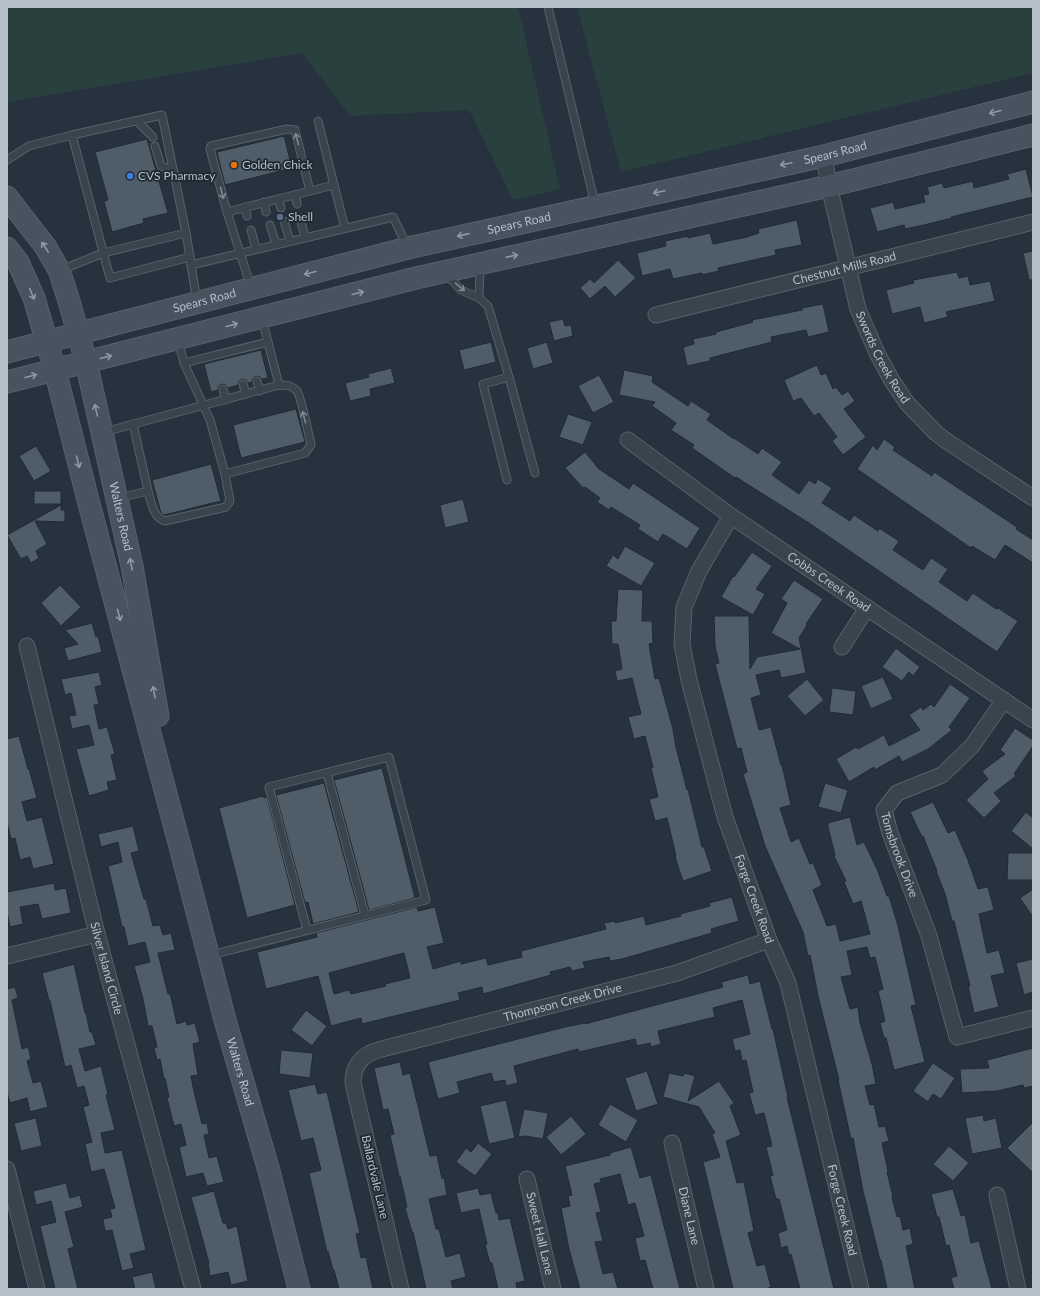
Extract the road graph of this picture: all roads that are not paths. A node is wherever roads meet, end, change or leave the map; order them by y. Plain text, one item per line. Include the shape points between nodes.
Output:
1 (548, 7) edge
2 (1033, 102) edge
3 (137, 121) junction
4 (318, 121) dead end
5 (72, 135) junction
6 (1033, 135) edge
7 (153, 137) dead end
8 (155, 146) dead end
9 (824, 156) junction
10 (7, 160) edge
11 (174, 171) junction
12 (334, 185) junction
13 (829, 186) junction
14 (310, 191) junction
15 (295, 195) junction
16 (7, 197) edge
17 (278, 199) junction
18 (264, 202) junction
19 (297, 204) dead end
20 (596, 206) junction
21 (245, 207) junction
22 (281, 208) dead end
23 (227, 212) junction
24 (266, 212) dead end
25 (248, 216) dead end
26 (300, 218) dead end
27 (284, 221) dead end
28 (1033, 222) edge
29 (270, 225) dead end
30 (345, 228) junction
31 (251, 230) dead end
32 (186, 232) junction
33 (305, 237) junction
34 (290, 241) junction
35 (276, 244) junction
36 (7, 248) edge
37 (408, 248) junction
38 (256, 249) junction
39 (103, 253) junction
40 (240, 253) junction
41 (190, 261) junction
42 (480, 263) junction
43 (848, 268) junction
44 (59, 270) junction
45 (444, 272) junction
46 (416, 278) junction
47 (251, 288) junction
48 (479, 298) junction
49 (198, 302) junction
50 (656, 315) dead end
51 (262, 318) junction
52 (78, 334) junction
53 (177, 339) junction
54 (46, 342) junction
55 (268, 342) junction
56 (7, 352) edge
57 (86, 362) junction
58 (184, 363) junction
59 (55, 370) junction
60 (509, 377) junction
61 (257, 381) dead end
62 (7, 382) edge
63 (243, 384) dead end
64 (280, 385) junction
65 (223, 389) dead end
66 (260, 390) junction
67 (246, 394) junction
68 (226, 400) junction
69 (203, 406) junction
70 (133, 424) junction
71 (101, 432) junction
72 (628, 440) dead end
73 (535, 473) dead end
74 (224, 474) junction
75 (507, 480) dead end
76 (148, 491) junction
77 (116, 498) junction
78 (1033, 498) edge
79 (731, 516) junction
80 (867, 608) junction
81 (27, 646) dead end
82 (842, 647) dead end
83 (1004, 700) junction
84 (1033, 720) edge
85 (327, 773) junction
86 (182, 854) junction
87 (365, 915) junction
88 (307, 930) junction
89 (97, 934) junction
90 (769, 940) junction
91 (7, 956) edge
92 (209, 956) junction
93 (1033, 1018) edge
94 (357, 1064) joint
95 (672, 1143) dead end
96 (7, 1169) edge
97 (527, 1179) dead end
98 (996, 1195) dead end
99 (37, 1289) edge
100 (193, 1289) edge
101 (299, 1289) edge
102 (401, 1289) edge
103 (553, 1289) edge
104 (706, 1289) edge
105 (861, 1289) edge
106 (1018, 1289) edge

1 - 20 lane
2 -> 9 main road, Spears Road
3 - 5 lane
3 - 7 lane
3 - 11 lane via 162,115
4 - 12 lane
5 - 10 lane via 29,146
5 - 39 lane
6 - 13 main road
8 - 11 lane via 161,166
9 - 13 street, Swords Creek Road
9 -> 20 main road, Spears Road
11 - 32 lane
12 - 14 lane
12 - 30 lane
42 -> 13 main road
13 - 43 street, Swords Creek Road
14 - 15 lane
14 -> 23 lane via 295,130 287,129 211,146
15 - 17 lane
15 - 19 lane
44 -> 16 main road, Walters Road via 45,246
17 - 18 lane
17 - 22 lane
18 - 21 lane
18 - 24 lane
20 -> 37 main road, Spears Road
21 - 23 lane
21 - 25 lane
23 - 40 lane
26 - 33 lane
27 - 34 lane
28 - 43 street, Chestnut Mills Road
29 - 35 lane
30 - 33 lane
30 - 37 lane via 394,217
31 - 38 lane
32 - 39 lane
32 - 41 lane
33 - 34 lane
34 - 35 lane
35 - 38 lane
36 -> 54 main road, Walters Road via 18,262 34,298
37 - 46 main road
37 -> 47 main road, Spears Road
38 - 40 lane
39 - 41 lane via 110,278
39 - 44 lane
40 - 41 lane
40 - 47 lane
41 - 49 lane
42 - 45 main road
42 - 48 lane
43 - 50 street, Chestnut Mills Road
43 - 78 street, Swords Creek Road via 858,309 877,354 907,403 948,442
44 - 52 main road, Walters Road
45 - 46 main road
45 -> 48 lane via 461,290
51 -> 46 main road
47 - 49 main road, Spears Road
48 - 60 lane via 488,306
49 - 52 main road, Spears Road
53 -> 51 main road
51 - 55 lane
52 - 54 main road, Spears Road
52 - 57 main road, Walters Road
57 -> 53 main road
53 - 58 lane
54 - 56 main road, Spears Road
54 - 59 main road, Walters Road
55 - 58 lane via 249,350
55 - 64 lane
57 - 59 main road
71 -> 57 main road, Walters Road
58 - 69 lane
62 -> 59 main road
59 -> 86 main road, Walters Road
60 - 73 lane
60 - 75 lane via 483,384
61 - 66 lane
63 - 67 lane
64 - 66 lane
74 -> 64 lane via 305,453 311,445 298,392 290,386
65 - 68 lane
66 - 67 lane
67 - 68 lane
68 - 69 lane
69 - 70 lane
69 - 74 lane via 210,420
70 - 71 lane
70 - 76 lane
71 - 77 main road, Walters Road
72 - 79 street, Cobbs Creek Road
74 - 76 lane via 230,501 226,507 165,521 156,516
76 - 77 lane
86 -> 77 main road, Walters Road via 132,566
79 - 80 street, Cobbs Creek Road
79 - 90 street, Forge Creek Road via 699,571 684,607 682,644 725,818
80 - 82 street
80 - 83 street, Cobbs Creek Road
81 - 89 street, Silver Island Circle
83 - 84 street, Cobbs Creek Road
83 - 93 street, Tomsbrook Drive via 972,746 942,775 897,793 884,810 890,833 929,936 957,1037
85 - 87 lane
85 - 87 lane via 389,757 426,900
85 - 88 lane via 269,787
86 - 92 main road, Walters Road
87 - 88 lane
88 - 92 lane
89 - 91 street
89 - 100 street, Silver Island Circle
90 - 94 street, Thompson Creek Drive via 677,973 372,1052
90 - 105 street, Forge Creek Road via 788,983
92 - 101 main road, Walters Road
94 - 102 street, Ballardvale Lane via 353,1083
95 - 104 street, Diane Lane
96 - 99 street
97 - 103 street, Sweet Hall Lane
98 - 106 street

